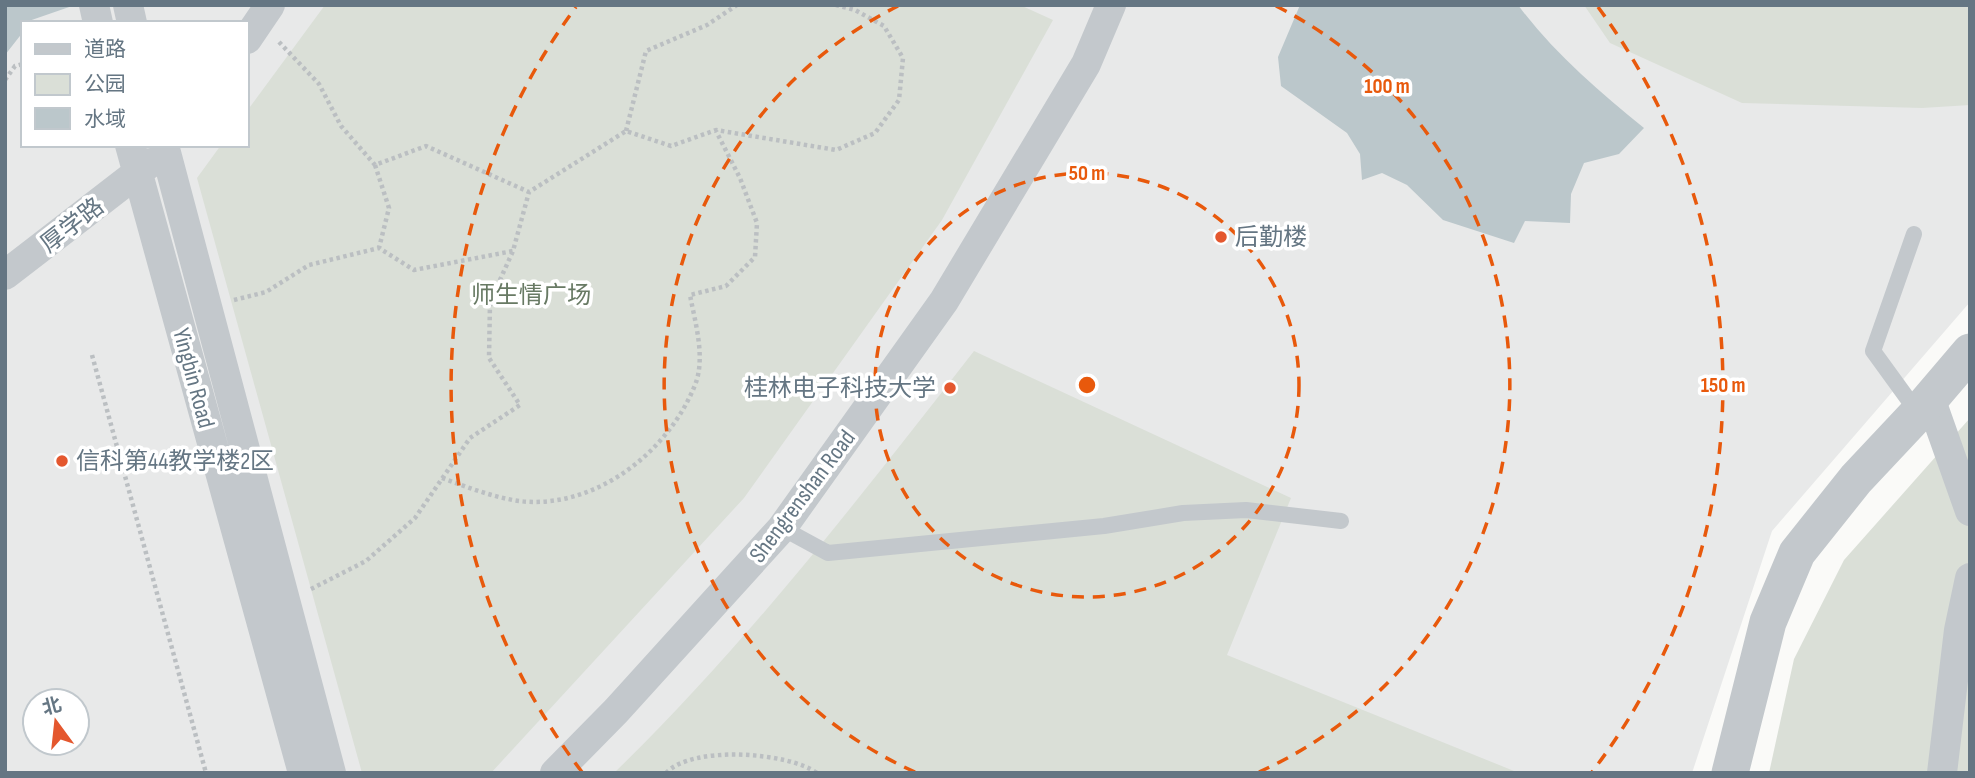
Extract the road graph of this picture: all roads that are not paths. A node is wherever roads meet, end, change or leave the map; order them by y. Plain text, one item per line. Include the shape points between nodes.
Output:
1 (1111, 5) edge
2 (131, 147) edge
3 (165, 147) edge
4 (138, 174) junction
5 (1914, 234) dead end
6 (5, 275) edge
7 (1970, 352) edge
8 (1924, 405) junction
9 (1970, 510) edge
10 (1341, 521) dead end
11 (782, 528) junction
12 (1970, 578) edge
13 (303, 773) edge
14 (331, 773) edge
15 (555, 773) edge
16 (1730, 773) edge
17 (1942, 773) edge

1 - 11 street, Shengrenshan Road via 1086,64 944,302
2 - 4 street, Yingbin Road
3 - 4 street, 厚学路
3 - 14 street, Yingbin Road
4 - 6 street, 厚学路
4 - 13 street, Yingbin Road
5 - 8 lane via 1872,351
7 - 8 street
8 - 9 street
8 - 16 street via 1797,553 1768,622
10 - 11 lane via 1246,510 1183,513 1104,526 828,553
11 - 15 street, Shengrenshan Road
12 - 17 street

